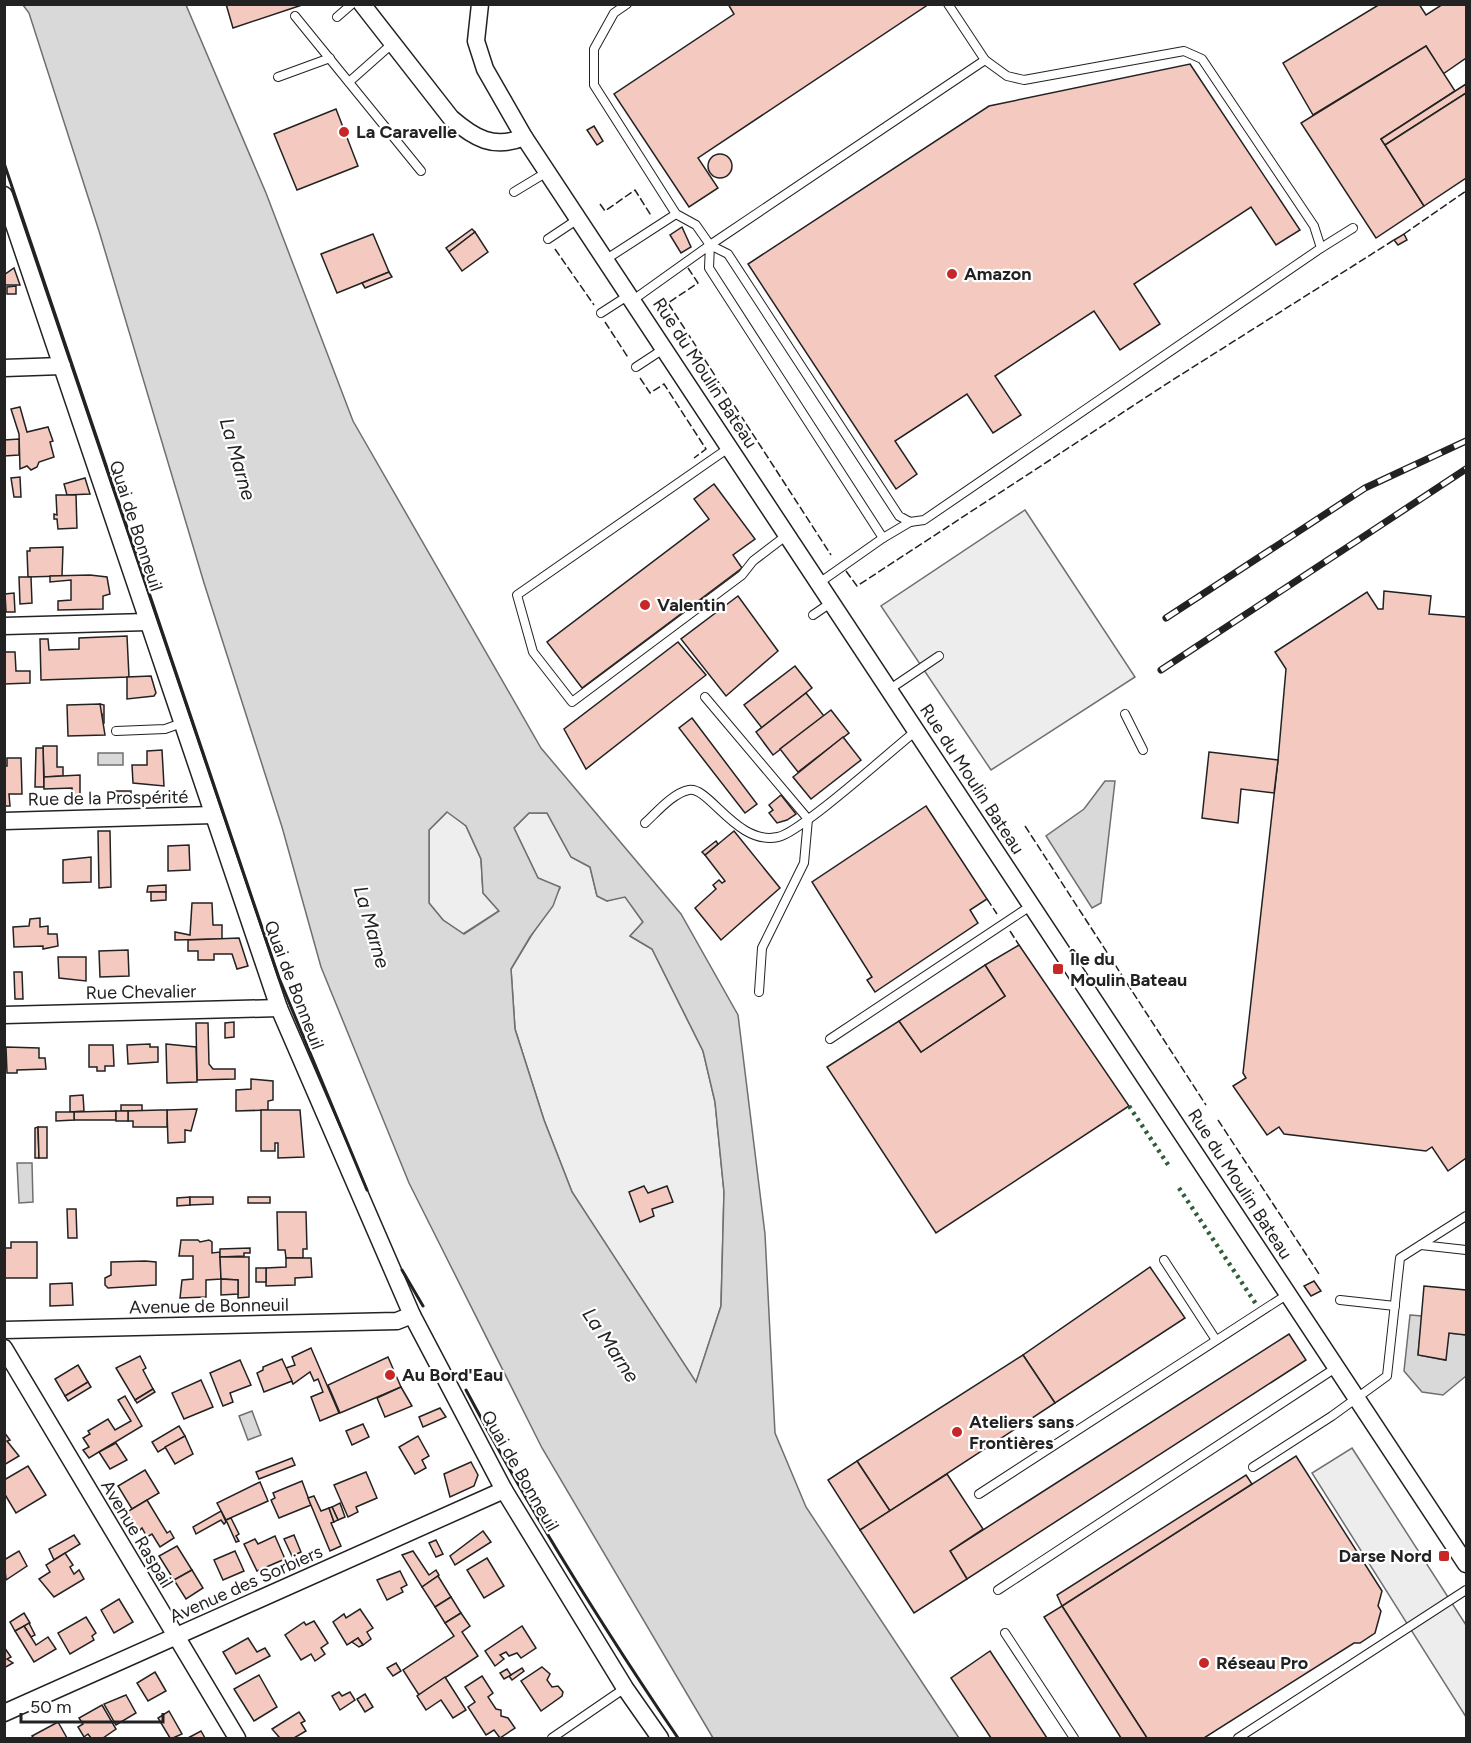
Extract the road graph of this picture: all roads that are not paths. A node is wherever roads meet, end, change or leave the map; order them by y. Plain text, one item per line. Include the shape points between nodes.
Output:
1 (352, 4) edge
2 (362, 4) edge
3 (480, 4) edge
4 (627, 4) edge
5 (948, 4) edge
6 (295, 16) dead end
7 (337, 16) dead end
8 (393, 43) junction
9 (330, 58) junction
10 (985, 60) junction
11 (278, 77) dead end
12 (349, 82) junction
13 (524, 137) junction
14 (421, 171) dead end
15 (547, 172) junction
16 (514, 192) dead end
17 (4, 195) edge
18 (676, 214) junction
19 (578, 219) junction
20 (1353, 228) dead end
21 (548, 239) dead end
22 (710, 245) junction
23 (1321, 248) junction
24 (605, 260) junction
25 (631, 297) junction
26 (601, 313) dead end
27 (665, 348) junction
28 (62, 366) junction
29 (636, 367) dead end
30 (4, 368) edge
31 (730, 447) junction
32 (910, 522) junction
33 (787, 535) junction
34 (883, 538) junction
35 (819, 583) junction
36 (832, 602) junction
37 (813, 615) dead end
38 (147, 621) junction
39 (4, 626) edge
40 (939, 656) dead end
41 (890, 689) junction
42 (705, 696) dead end
43 (1125, 714) dead end
44 (182, 723) junction
45 (917, 730) junction
46 (116, 731) dead end
47 (1143, 750) dead end
48 (213, 815) junction
49 (808, 819) junction
50 (4, 820) edge
51 (645, 823) dead end
52 (1032, 905) junction
53 (759, 992) dead end
54 (279, 1008) junction
55 (4, 1015) edge
56 (830, 1039) dead end
57 (1467, 1216) edge
58 (1420, 1245) junction
59 (1467, 1250) edge
60 (1164, 1260) dead end
61 (1289, 1294) junction
62 (1340, 1300) dead end
63 (1395, 1306) junction
64 (412, 1315) junction
65 (4, 1330) edge
66 (1216, 1340) junction
67 (4, 1348) edge
68 (1338, 1367) junction
69 (1356, 1397) junction
70 (1252, 1467) dead end
71 (504, 1490) junction
72 (980, 1494) dead end
73 (1467, 1564) edge
74 (998, 1590) dead end
75 (1467, 1590) edge
76 (1005, 1633) dead end
77 (176, 1636) junction
78 (625, 1688) junction
79 (4, 1713) edge
80 (237, 1738) edge
81 (552, 1738) edge
82 (660, 1738) edge
83 (1074, 1738) edge
84 (1238, 1738) edge

1 - 7 lane
2 - 8 street
3 - 13 street, Rue du Moulin Bateau via 476,41 485,69
4 - 18 lane via 614,13 594,49 594,85
5 - 10 lane
6 - 9 lane
8 - 12 lane
8 - 13 street via 467,132 503,144
9 - 11 lane
9 - 12 lane
10 - 22 lane
10 - 23 lane via 1007,76 1024,80 1185,51 1202,59 1314,226
12 - 14 lane
13 - 15 street, Rue du Moulin Bateau
15 - 16 lane
15 - 19 street, Rue du Moulin Bateau
17 - 28 street, Quai de Bonneuil
18 - 22 lane via 696,225
18 - 24 lane
19 - 21 lane
19 - 24 street, Rue du Moulin Bateau
20 - 23 lane
22 - 25 lane
22 - 32 lane via 728,254 899,516
22 - 34 lane via 709,268
23 - 32 lane via 924,519
24 - 25 street, Rue du Moulin Bateau
25 - 26 lane
25 - 27 street, Rue du Moulin Bateau
27 - 29 lane
27 - 31 street, Rue du Moulin Bateau
28 - 30 street
28 - 38 street, Quai de Bonneuil
31 - 33 street, Rue du Moulin Bateau
31 - 33 lane via 517,595 533,652 572,702 742,575 753,561
32 - 34 lane
33 - 35 street, Rue du Moulin Bateau
34 - 35 lane
35 - 36 street, Rue du Moulin Bateau
36 - 37 lane
36 - 41 street, Rue du Moulin Bateau
38 - 39 street
38 - 44 street, Quai de Bonneuil
40 - 41 lane
41 - 45 street, Rue du Moulin Bateau
42 - 49 lane
43 - 47 lane
44 - 46 lane via 165,729
44 - 48 street, Quai de Bonneuil
45 - 49 lane
45 - 52 street, Rue du Moulin Bateau
48 - 50 street, Rue de la Prospérité
48 - 54 street, Quai de Bonneuil
49 - 51 lane via 778,837 754,835 729,822 702,792 690,789
49 - 53 lane via 804,863 762,948
52 - 56 lane
52 - 61 street, Rue du Moulin Bateau
54 - 55 street, Rue Chevalier
54 - 64 street, Quai de Bonneuil
57 - 58 lane
58 - 59 lane
58 - 63 lane via 1400,1258
60 - 66 lane
61 - 66 lane
61 - 68 street, Rue du Moulin Bateau
62 - 63 lane
63 - 69 lane via 1387,1376
64 - 65 street, Avenue de Bonneuil via 397,1321
64 - 71 street, Quai de Bonneuil
66 - 72 lane
67 - 77 street, Avenue Raspail
68 - 69 street, Rue du Moulin Bateau
68 - 74 lane
69 - 70 lane
69 - 73 street, Rue du Moulin Bateau
71 - 77 street, Avenue des Sorbiers
71 - 78 street, Quai de Bonneuil
75 - 84 lane
76 - 83 lane
77 - 79 street, Avenue des Sorbiers
77 - 80 street, Avenue Raspail
78 - 81 lane
78 - 82 street, Quai de Bonneuil

